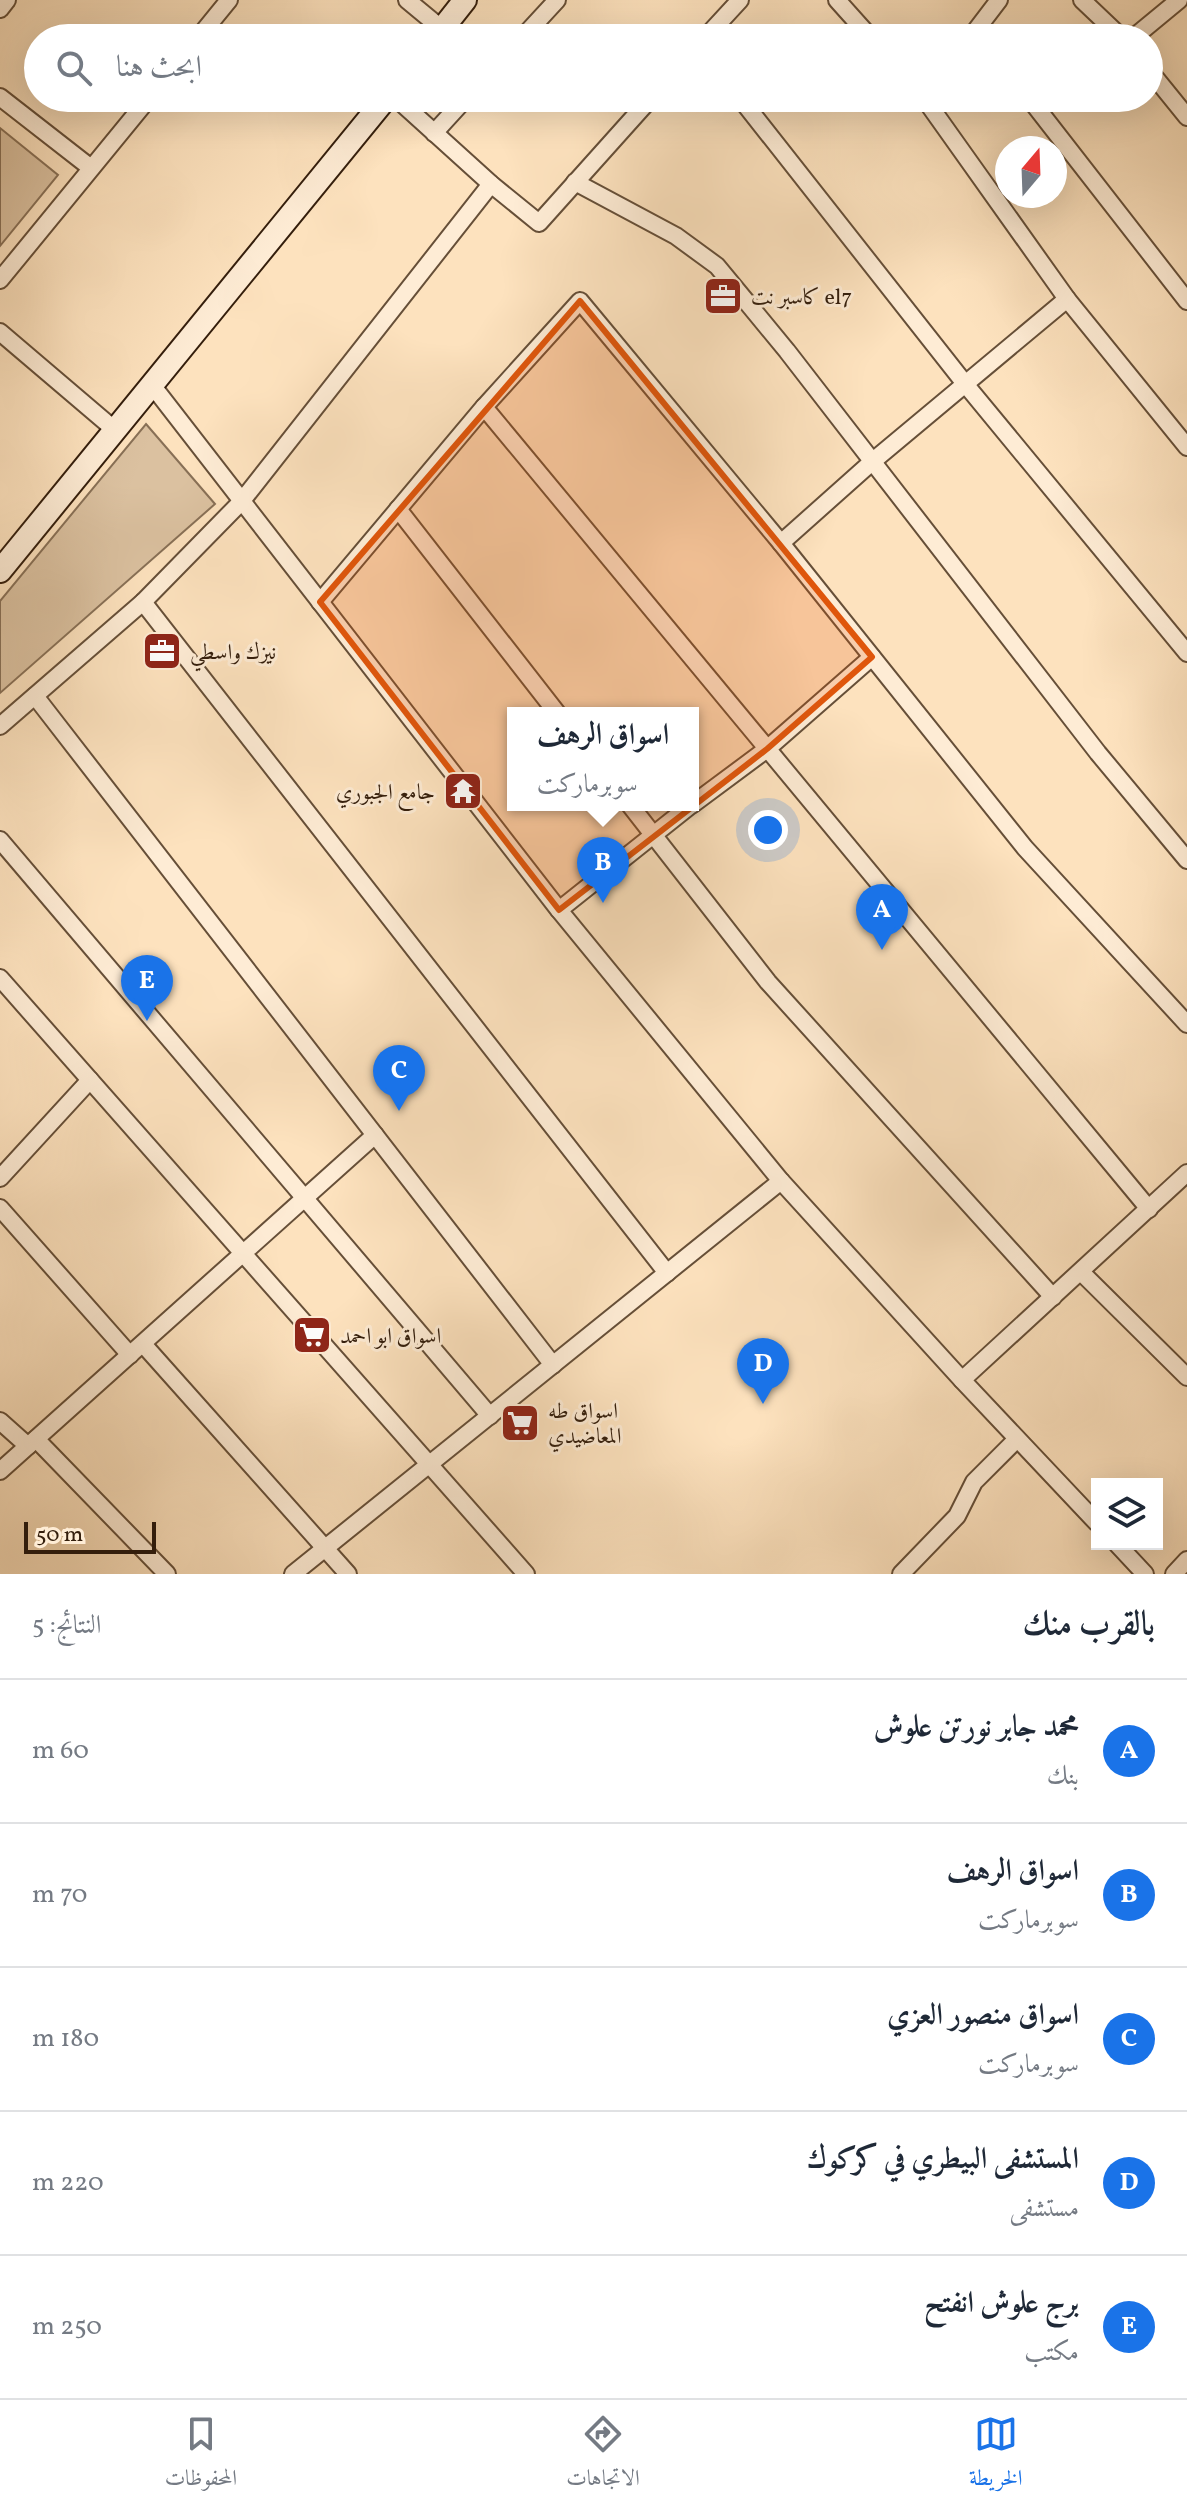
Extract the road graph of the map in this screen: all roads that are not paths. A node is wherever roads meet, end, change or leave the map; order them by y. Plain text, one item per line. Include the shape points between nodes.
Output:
1 (7, 0) edge
2 (229, 0) edge
3 (407, 0) edge
4 (465, 0) edge
5 (557, 0) edge
6 (740, 0) edge
7 (837, 0) edge
8 (999, 0) edge
9 (1082, 0) edge
10 (1179, 0) edge
11 (0, 9) edge
12 (209, 24) edge
13 (429, 24) edge
14 (446, 24) edge
15 (535, 24) edge
16 (718, 24) edge
17 (858, 24) edge
18 (984, 24) edge
19 (1107, 24) edge
20 (1150, 24) edge
21 (1163, 87) edge
22 (0, 97) edge
23 (137, 112) edge
24 (375, 112) edge
25 (411, 112) edge
26 (453, 112) edge
27 (638, 112) edge
28 (751, 112) edge
29 (934, 112) edge
30 (1040, 112) edge
31 (1187, 117) edge
32 (434, 133) junction
33 (91, 168) junction
34 (575, 182) junction
35 (491, 184) junction
36 (0, 280) edge
37 (1067, 299) junction
38 (1187, 301) edge
39 (0, 332) edge
40 (152, 385) junction
41 (966, 385) junction
42 (484, 407) junction
43 (115, 430) junction
44 (1187, 447) edge
45 (873, 461) junction
46 (241, 502) junction
47 (398, 509) junction
48 (781, 543) junction
49 (0, 571) edge
50 (143, 602) junction
51 (320, 602) junction
52 (1187, 653) edge
53 (872, 657) junction
54 (35, 696) junction
55 (552, 707) edge
56 (0, 726) edge
57 (767, 749) junction
58 (699, 799) edge
59 (635, 811) edge
60 (683, 811) edge
61 (652, 834) junction
62 (0, 840) edge
63 (1187, 860) edge
64 (559, 910) junction
65 (1, 980) edge
66 (1187, 1024) edge
67 (90, 1080) junction
68 (375, 1135) junction
69 (1187, 1173) edge
70 (0, 1178) edge
71 (781, 1181) junction
72 (304, 1199) junction
73 (0, 1208) edge
74 (1149, 1209) junction
75 (243, 1253) junction
76 (1081, 1272) junction
77 (667, 1273) junction
78 (1053, 1297) junction
79 (136, 1349) junction
80 (553, 1365) junction
81 (1187, 1377) edge
82 (962, 1380) junction
83 (490, 1416) junction
84 (0, 1421) edge
85 (1017, 1439) junction
86 (32, 1443) junction
87 (430, 1464) junction
88 (0, 1471) edge
89 (1091, 1517) edge
90 (325, 1548) junction
91 (1123, 1550) edge
92 (1187, 1560) edge
93 (167, 1574) edge
94 (293, 1574) edge
95 (348, 1574) edge
96 (526, 1574) edge
97 (901, 1574) edge
98 (1145, 1574) edge
99 (1174, 1574) edge

1 - 11 street
2 - 12 street
3 - 13 street
4 - 14 street
5 - 15 street
6 - 16 street
7 - 17 street
8 - 18 street
9 - 19 street
10 - 20 street
21 - 31 street
22 - 33 street
23 - 33 street
24 - 40 street
25 - 32 street
26 - 32 street
27 - 34 street
28 - 41 street
29 - 37 street
30 - 38 street
32 - 35 street
33 - 36 street
34 - 35 street via 539,223
34 - 45 street via 676,236 717,266
35 - 46 street
37 - 41 street
37 - 44 street
39 - 43 street
40 - 43 street
40 - 46 street
41 - 45 street
41 - 52 street
42 - 47 street
42 - 48 street via 580,301
42 - 57 street
43 - 49 street
45 - 48 street
45 - 63 street
46 - 50 street
46 - 51 street
47 - 51 street
47 - 55 street
48 - 53 street
50 - 54 street
50 - 77 street
51 - 64 street
53 - 57 street
53 - 66 street via 1025,848
54 - 56 street
54 - 68 street
57 - 58 street
57 - 74 street
59 - 61 street
60 - 61 street
61 - 64 street
61 - 78 street via 768,982
62 - 72 street
64 - 71 street
65 - 67 street
67 - 70 street
67 - 75 street
68 - 72 street
68 - 80 street
69 - 74 street
71 - 77 street
71 - 82 street
72 - 75 street
72 - 83 street
73 - 79 street
74 - 76 street
75 - 79 street
75 - 87 street
76 - 78 street
76 - 81 street
77 - 80 street
78 - 82 street
79 - 86 street
79 - 90 street
80 - 83 street
82 - 85 street
83 - 87 street
84 - 86 street
85 - 89 street
85 - 97 street via 974,1482 957,1516
86 - 88 street
86 - 93 street
87 - 90 street
87 - 96 street
90 - 94 street
90 - 95 street
91 - 98 street
92 - 99 street

